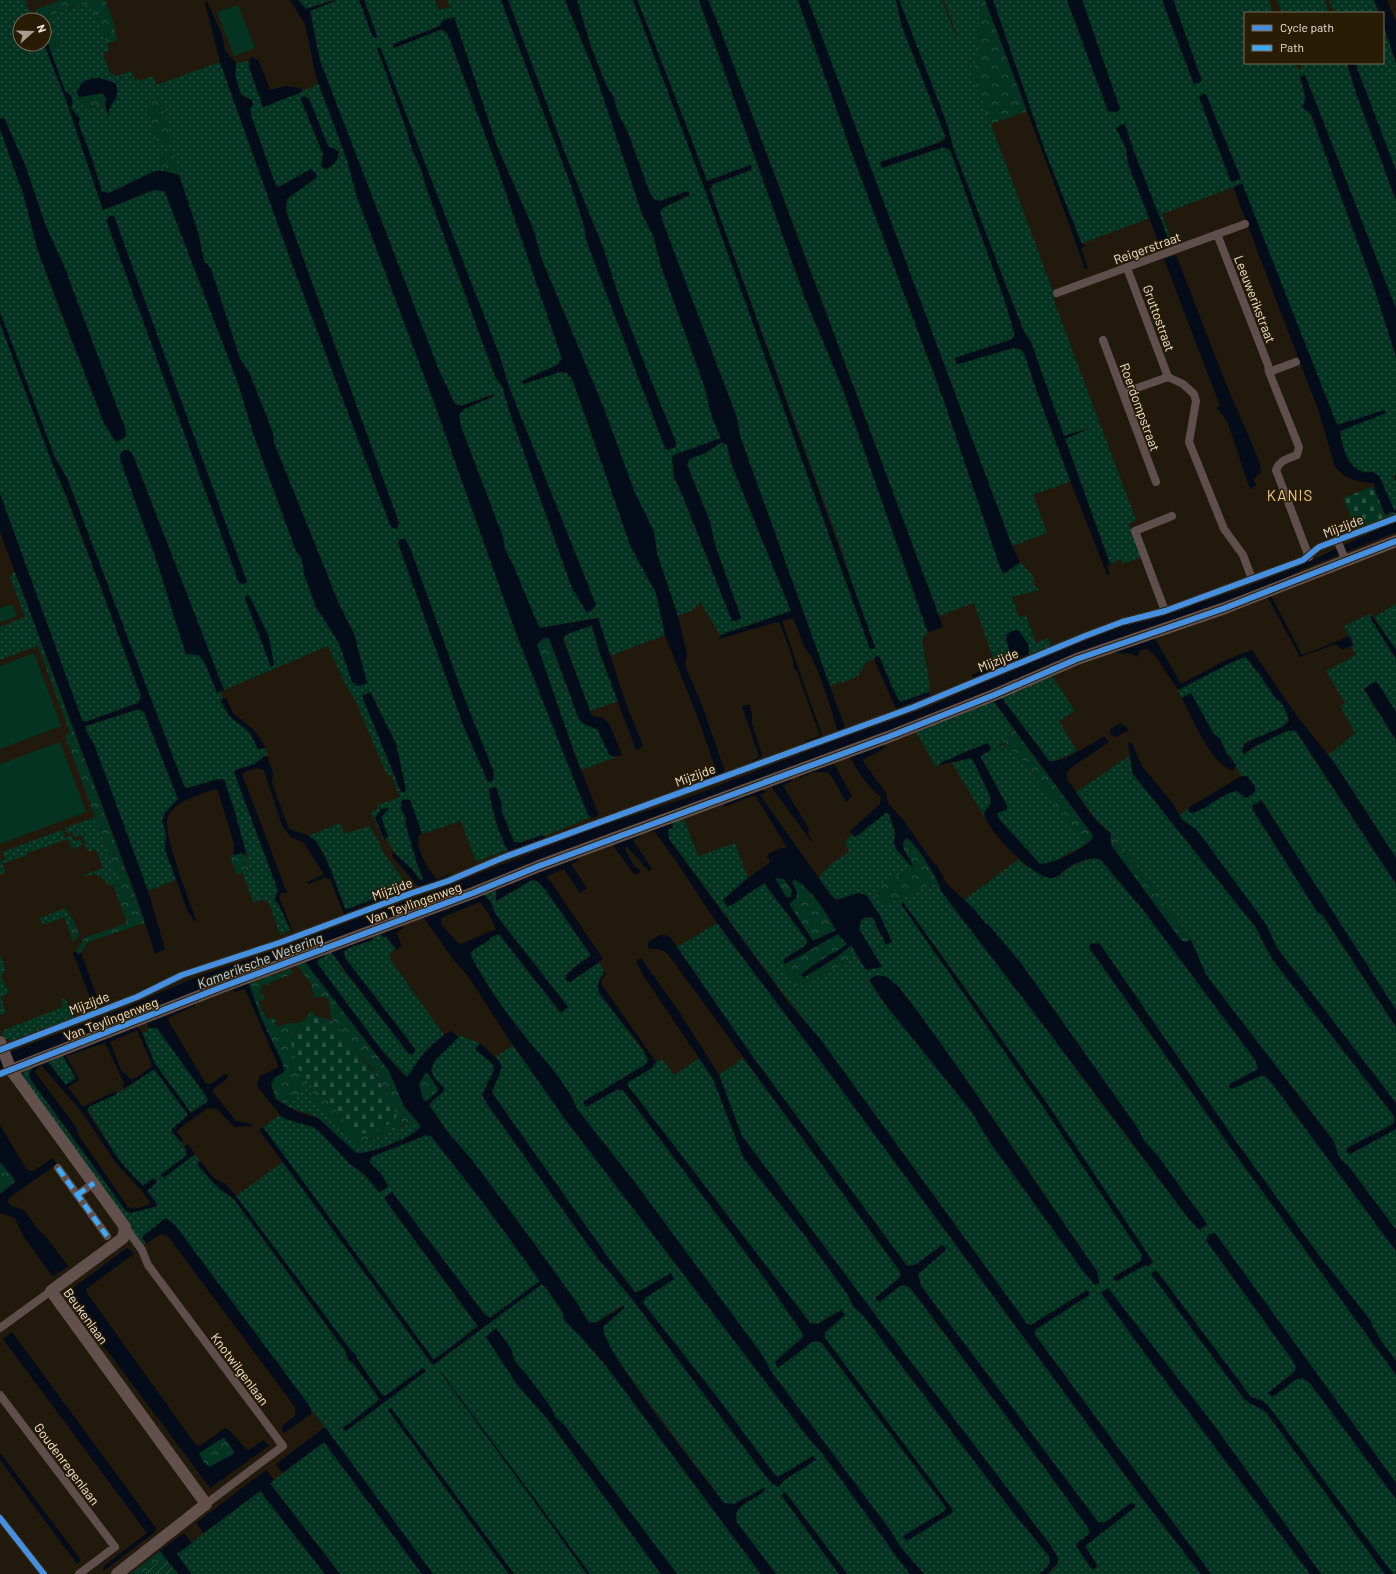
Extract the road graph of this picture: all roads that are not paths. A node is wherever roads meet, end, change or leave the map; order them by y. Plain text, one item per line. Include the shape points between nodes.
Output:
1 (1245, 224) dead end
2 (1217, 234) junction
3 (1127, 268) junction
4 (1057, 293) dead end
5 (1103, 340) dead end
6 (1296, 362) dead end
7 (1269, 372) junction
8 (1168, 377) junction
9 (1123, 393) junction
10 (1156, 482) dead end
11 (1172, 516) dead end
12 (1396, 518) edge
13 (1396, 541) edge
14 (1338, 542) junction
15 (1309, 557) junction
16 (1345, 558) junction
17 (1252, 578) junction
18 (1165, 611) junction
19 (2, 1048) edge
20 (7, 1070) edge
21 (58, 1168) dead end
22 (94, 1183) junction
23 (77, 1195) junction
24 (124, 1227) junction
25 (107, 1236) dead end
26 (51, 1291) junction
27 (0, 1328) edge
28 (0, 1395) edge
29 (206, 1504) junction
30 (0, 1518) edge
31 (91, 1571) edge
32 (44, 1574) edge
33 (79, 1574) edge
34 (117, 1574) edge

1 - 2 street, Reigerstraat
2 - 3 street, Reigerstraat
2 - 7 street, Leeuwerikstraat
3 - 4 street, Reigerstraat
3 - 8 street, Gruttostraat
5 - 9 street, Roerdompstraat
6 - 7 street
7 - 15 street, Leeuwerikstraat via 1299,447 1297,455 1282,461 1276,470
8 - 9 street
8 - 17 street via 1183,384 1194,394 1196,401 1189,442 1224,529 1243,556
9 - 10 street, Roerdompstraat
11 - 18 street via 1135,531
12 - 14 street, Mijzijde
13 - 16 street, Van Teylingenweg
14 - 15 street, Mijzijde via 1319,547
14 - 16 street
15 - 17 street, Mijzijde
16 - 20 street, Van Teylingenweg via 1266,592 1077,659 888,737 535,868 473,894 403,918
17 - 18 street, Mijzijde
18 - 19 street, Mijzijde via 1122,622 914,707 279,943 182,975 137,997
19 - 20 street
20 - 22 street
21 - 23 street
22 - 23 street
22 - 24 street
23 - 25 street
24 - 26 street, Beukenlaan via 123,1238
24 - 29 street, Knotwilgenlaan via 142,1250 148,1265 282,1446
26 - 27 street
26 - 29 street, Beukenlaan
28 - 31 street, Goudenregenlaan via 115,1547
29 - 34 street
30 - 32 street
31 - 33 street

